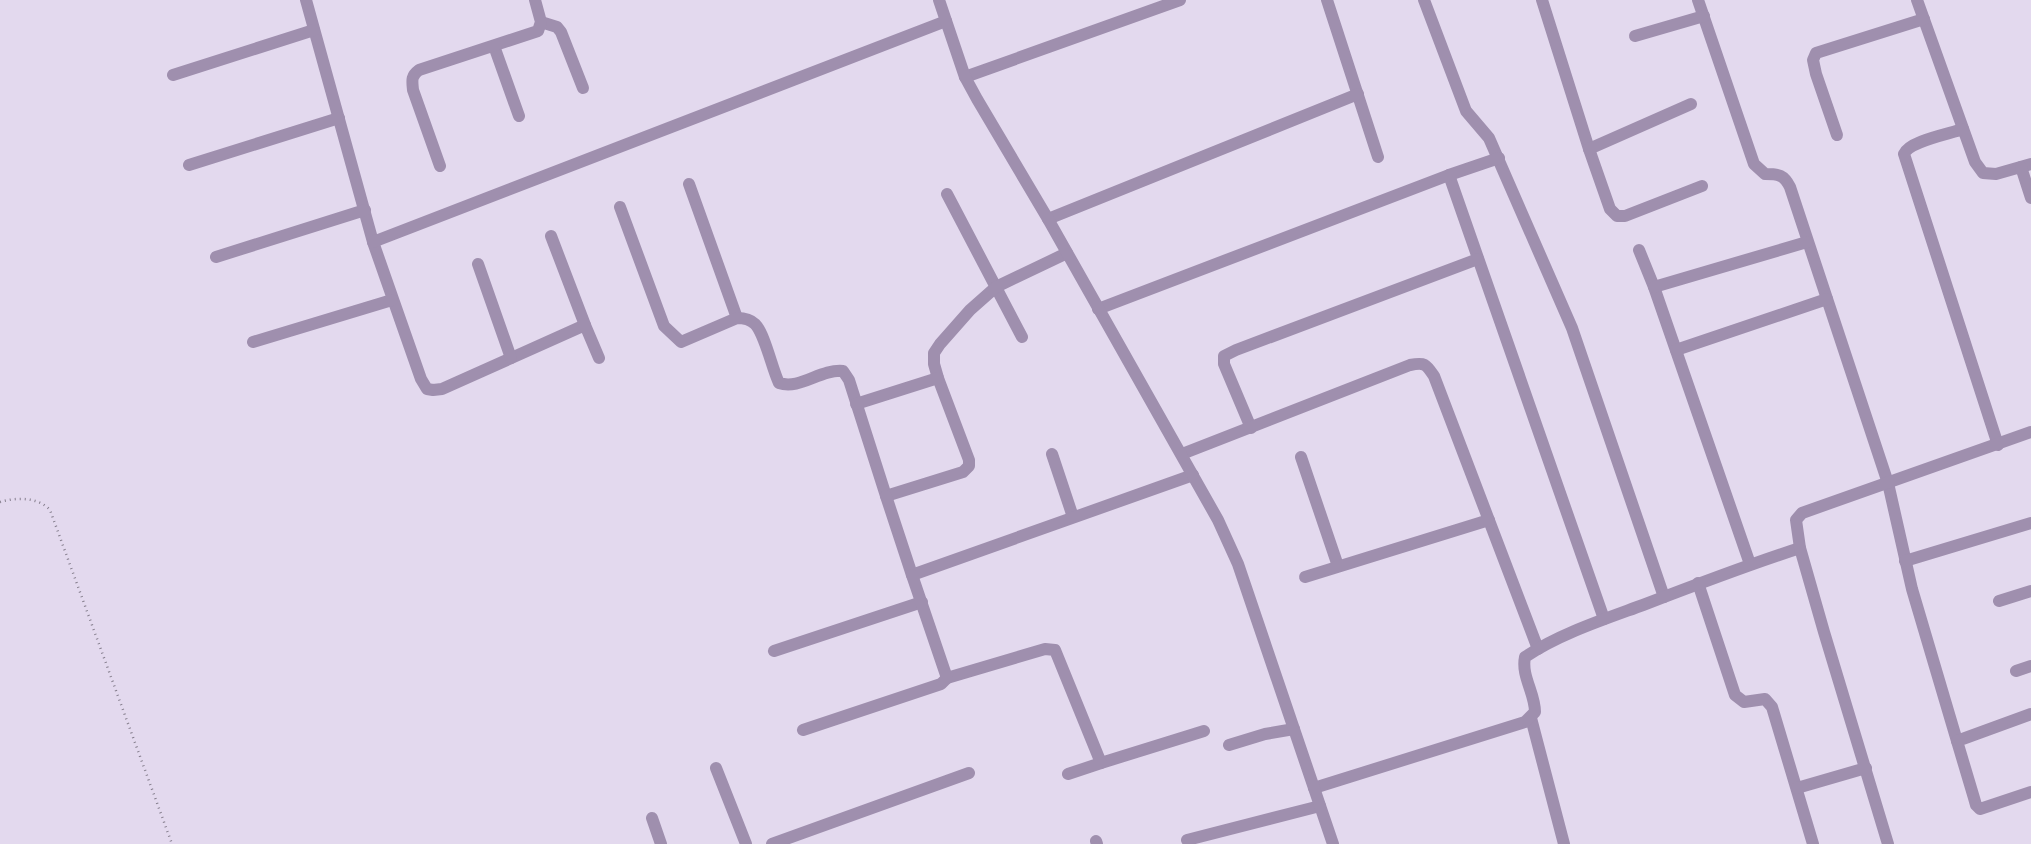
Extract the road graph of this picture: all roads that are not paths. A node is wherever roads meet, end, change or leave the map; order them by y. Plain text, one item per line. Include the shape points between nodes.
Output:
1 (535, 0) edge
2 (939, 0) edge
3 (1180, 0) edge
4 (1327, 0) edge
5 (1424, 0) edge
6 (1542, 0) edge
7 (1698, 0) edge
8 (1917, 0) edge
9 (309, 1) edge
10 (1704, 16) junction
11 (1924, 19) junction
12 (946, 21) junction
13 (541, 22) junction
14 (314, 30) junction
15 (1635, 36) dead end
16 (494, 46) junction
17 (172, 76) dead end
18 (965, 77) junction
19 (583, 88) dead end
20 (1358, 94) junction
21 (1691, 104) dead end
22 (519, 116) dead end
23 (339, 118) junction
24 (1963, 129) junction
25 (1837, 135) dead end
26 (1589, 149) junction
27 (1378, 157) dead end
28 (1498, 158) junction
29 (188, 165) dead end
30 (2026, 165) edge
31 (440, 166) dead end
32 (1449, 175) junction
33 (689, 184) dead end
34 (1702, 186) dead end
35 (947, 194) dead end
36 (2031, 198) edge
37 (620, 206) dead end
38 (364, 210) junction
39 (1048, 218) junction
40 (551, 236) dead end
41 (374, 242) junction
42 (1807, 242) junction
43 (1639, 250) dead end
44 (1067, 253) junction
45 (216, 257) dead end
46 (1478, 259) junction
47 (478, 264) dead end
48 (996, 287) junction
49 (1654, 287) junction
50 (1827, 299) junction
51 (392, 300) junction
52 (1098, 309) junction
53 (737, 318) junction
54 (585, 325) junction
55 (1022, 337) dead end
56 (253, 342) dead end
57 (1676, 350) junction
58 (511, 358) junction
59 (599, 358) dead end
60 (938, 378) junction
61 (856, 404) junction
62 (1251, 428) junction
63 (2031, 432) edge
64 (1998, 445) junction
65 (1052, 454) dead end
66 (1182, 454) junction
67 (1301, 457) dead end
68 (1193, 475) junction
69 (1888, 483) junction
70 (886, 496) junction
71 (1073, 518) junction
72 (1489, 520) junction
73 (2031, 523) edge
74 (1800, 548) junction
75 (1906, 561) junction
76 (1750, 564) junction
77 (1338, 566) junction
78 (912, 575) junction
79 (1305, 577) dead end
80 (1698, 583) junction
81 (2031, 591) edge
82 (1664, 597) junction
83 (1999, 601) dead end
84 (922, 602) junction
85 (1604, 619) junction
86 (1538, 648) junction
87 (774, 651) dead end
88 (2031, 666) edge
89 (2016, 671) dead end
90 (947, 678) junction
91 (2031, 714) edge
92 (1531, 718) junction
93 (1294, 728) junction
94 (803, 730) dead end
95 (1204, 731) dead end
96 (1957, 741) junction
97 (1229, 745) dead end
98 (1101, 763) junction
99 (716, 768) dead end
100 (1866, 768) junction
101 (969, 772) dead end
102 (1068, 774) dead end
103 (1314, 788) junction
104 (1796, 788) junction
105 (2031, 792) edge
106 (1320, 806) junction
107 (652, 818) dead end
108 (1187, 840) dead end
109 (661, 844) edge
110 (746, 844) edge
111 (772, 844) edge
112 (1333, 844) edge
113 (1564, 844) edge
114 (1813, 844) edge
115 (1888, 844) edge

1 - 13 street
2 - 12 street
3 - 18 street
4 - 20 street
5 - 28 street via 1466,110 1489,138
6 - 26 street
7 - 10 street
8 - 11 street
9 - 14 street
10 - 15 street
10 - 42 street via 1754,164 1765,174 1779,174 1786,179
11 - 24 street
11 - 25 street via 1816,53 1813,60 1816,74
12 - 18 street
12 - 41 street
13 - 16 street via 538,31
13 - 19 street via 557,27 561,32
14 - 17 street
14 - 23 street
16 - 22 street
16 - 31 street via 414,74 413,90
18 - 39 street
20 - 27 street
20 - 39 street
21 - 26 street
23 - 29 street
23 - 38 street
24 - 30 street via 1975,162 1983,173 1996,174
24 - 64 street via 1914,144 1904,154
26 - 34 street via 1610,209 1617,216 1625,216
28 - 32 street
28 - 82 street via 1572,328
30 - 36 street
32 - 46 street
32 - 52 street
33 - 53 street
35 - 48 street
37 - 53 street via 664,326 673,336 681,342
38 - 41 street
38 - 45 street
39 - 44 street
40 - 54 street
41 - 51 street
42 - 49 street
42 - 50 street
43 - 49 street
44 - 48 street
44 - 52 street
46 - 62 street via 1224,356 1224,364
46 - 85 street
47 - 58 street
48 - 55 street
48 - 60 street via 970,310 934,353
49 - 57 street
50 - 57 street
50 - 69 street
51 - 56 street
51 - 58 street via 427,389 442,389
52 - 66 street
53 - 61 street via 755,323 761,332 779,383 788,386 833,370 842,371
54 - 58 street
54 - 59 street
57 - 76 street
60 - 61 street
60 - 70 street via 968,466 963,472
61 - 70 street
62 - 66 street
62 - 72 street via 1410,365 1427,365
63 - 64 street
64 - 69 street
65 - 71 street
66 - 68 street
67 - 77 street
68 - 71 street
68 - 93 street via 1238,564
69 - 74 street via 1802,513 1796,520
69 - 75 street
70 - 78 street
71 - 78 street
72 - 77 street
72 - 86 street
73 - 75 street
74 - 76 street
74 - 100 street
75 - 96 street
76 - 80 street
77 - 79 street
78 - 84 street
80 - 82 street
80 - 104 street via 1736,696 1744,702 1764,699 1768,702
81 - 83 street
82 - 85 street
84 - 87 street
84 - 90 street
85 - 86 street
86 - 92 street via 1526,657 1523,667 1535,704
88 - 89 street
90 - 94 street via 941,684
90 - 98 street via 1045,649 1055,650
91 - 96 street
92 - 103 street
92 - 113 street
93 - 97 street
93 - 103 street
95 - 98 street
96 - 105 street via 1976,805 1980,809
98 - 102 street
99 - 110 street
100 - 104 street
100 - 115 street
101 - 111 street
103 - 106 street
104 - 114 street
106 - 108 street
106 - 112 street
107 - 109 street

